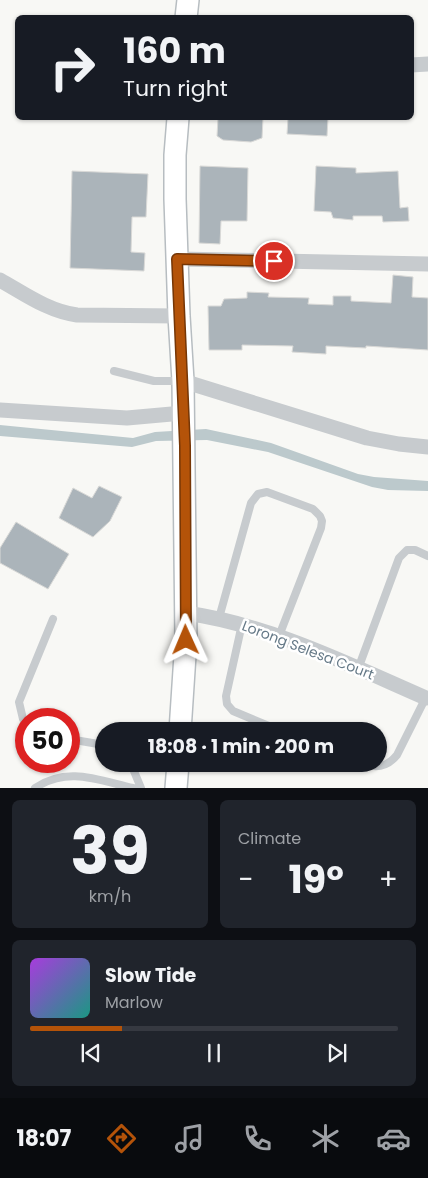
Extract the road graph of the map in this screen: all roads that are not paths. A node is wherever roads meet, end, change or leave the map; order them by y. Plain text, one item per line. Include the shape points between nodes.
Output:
1 (188, 0) edge
2 (186, 15) edge
3 (428, 64) edge
4 (414, 65) edge
5 (178, 120) edge
6 (177, 259) junction
7 (428, 264) edge
8 (0, 280) edge
9 (179, 316) junction
10 (114, 371) dead end
11 (183, 381) junction
12 (0, 410) edge
13 (184, 418) junction
14 (428, 446) edge
15 (428, 556) edge
16 (186, 613) junction
17 (219, 618) junction
18 (53, 619) dead end
19 (242, 624) junction
20 (279, 636) junction
21 (358, 669) junction
22 (427, 696) edge
23 (20, 708) edge
24 (181, 722) edge
25 (258, 722) edge
26 (80, 741) edge
27 (95, 743) edge
28 (387, 764) edge
29 (134, 772) edge
30 (177, 772) edge
31 (35, 788) edge
32 (133, 788) edge
33 (141, 788) edge
34 (176, 788) edge

1 - 2 main road
3 - 4 street
5 - 6 main road via 175,155
6 - 7 street
6 - 9 main road
8 - 9 street via 61,313
9 - 11 main road
10 - 11 lane via 154,381
11 - 13 main road
11 - 14 street via 367,438
12 - 13 street
13 - 16 main road
15 - 21 lane via 407,550 399,558
16 - 17 street, Lorong Selesa Court
16 - 24 main road
17 - 19 street, Lorong Selesa Court
17 - 20 lane via 251,503 258,494 267,492 313,509 322,521
18 - 23 lane via 19,702
19 - 20 street, Lorong Selesa Court
19 - 25 lane via 227,704 233,712
20 - 21 street, Lorong Selesa Court
21 - 22 street, Lorong Selesa Court
22 - 28 lane via 397,755
26 - 27 lane
29 - 33 lane
30 - 34 main road
31 - 32 lane via 61,776 84,776

